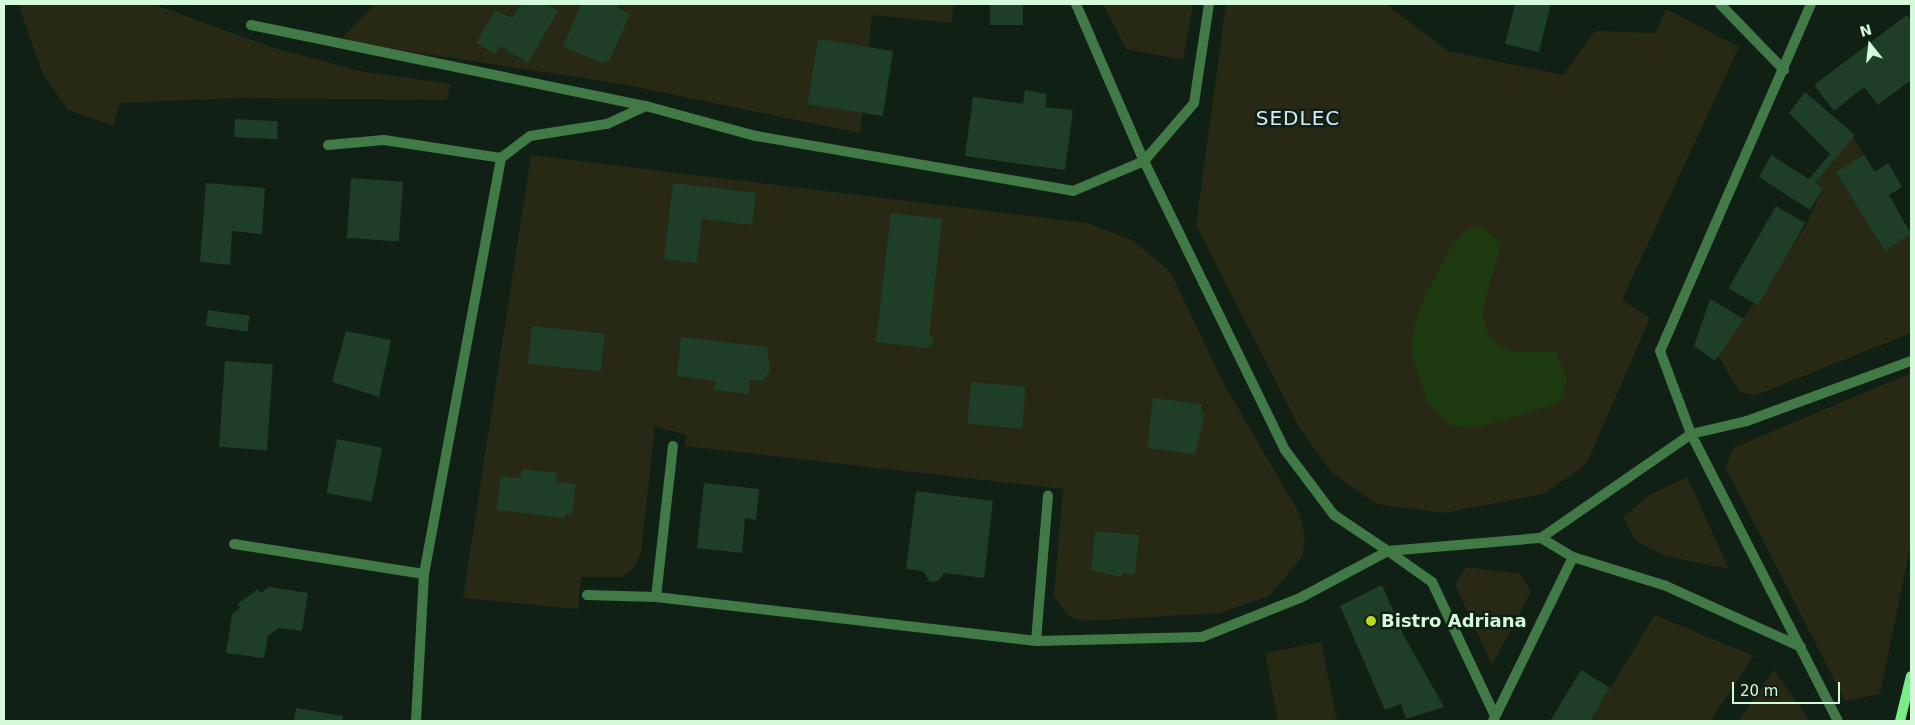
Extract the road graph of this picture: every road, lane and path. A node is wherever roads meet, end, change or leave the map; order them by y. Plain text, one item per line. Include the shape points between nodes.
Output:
1 (1076, 4) edge
2 (1209, 4) edge
3 (1720, 4) edge
4 (1811, 4) edge
5 (251, 24) dead end
6 (1784, 70) junction
7 (646, 106) junction
8 (328, 145) dead end
9 (501, 158) junction
10 (1144, 161) junction
11 (1911, 360) edge
12 (1691, 434) junction
13 (673, 446) dead end
14 (1048, 495) dead end
15 (1541, 538) junction
16 (234, 544) dead end
17 (1388, 551) junction
18 (1574, 557) junction
19 (424, 574) junction
20 (587, 595) dead end
21 (656, 597) junction
22 (1036, 641) junction
23 (1801, 647) junction
24 (1911, 676) edge
25 (1493, 717) edge
26 (416, 721) edge
27 (1838, 721) edge
28 (1900, 721) edge

1 - 10 street
2 - 10 street via 1194,103
3 - 6 street
4 - 6 street
5 - 7 street
6 - 12 street via 1660,350
7 - 9 street via 607,124 530,136
7 - 10 street via 756,136 1073,191
8 - 9 street via 384,140
9 - 19 street
10 - 17 street via 1285,450 1334,515
11 - 12 street via 1746,421
12 - 15 street
12 - 23 street
13 - 21 street
14 - 22 street
15 - 17 street
15 - 18 street
16 - 19 street
17 - 22 street via 1300,598 1202,637
17 - 25 street via 1432,582
18 - 23 street via 1666,586
18 - 25 street
19 - 26 street
20 - 21 street
21 - 22 street
23 - 27 street
24 - 28 street

